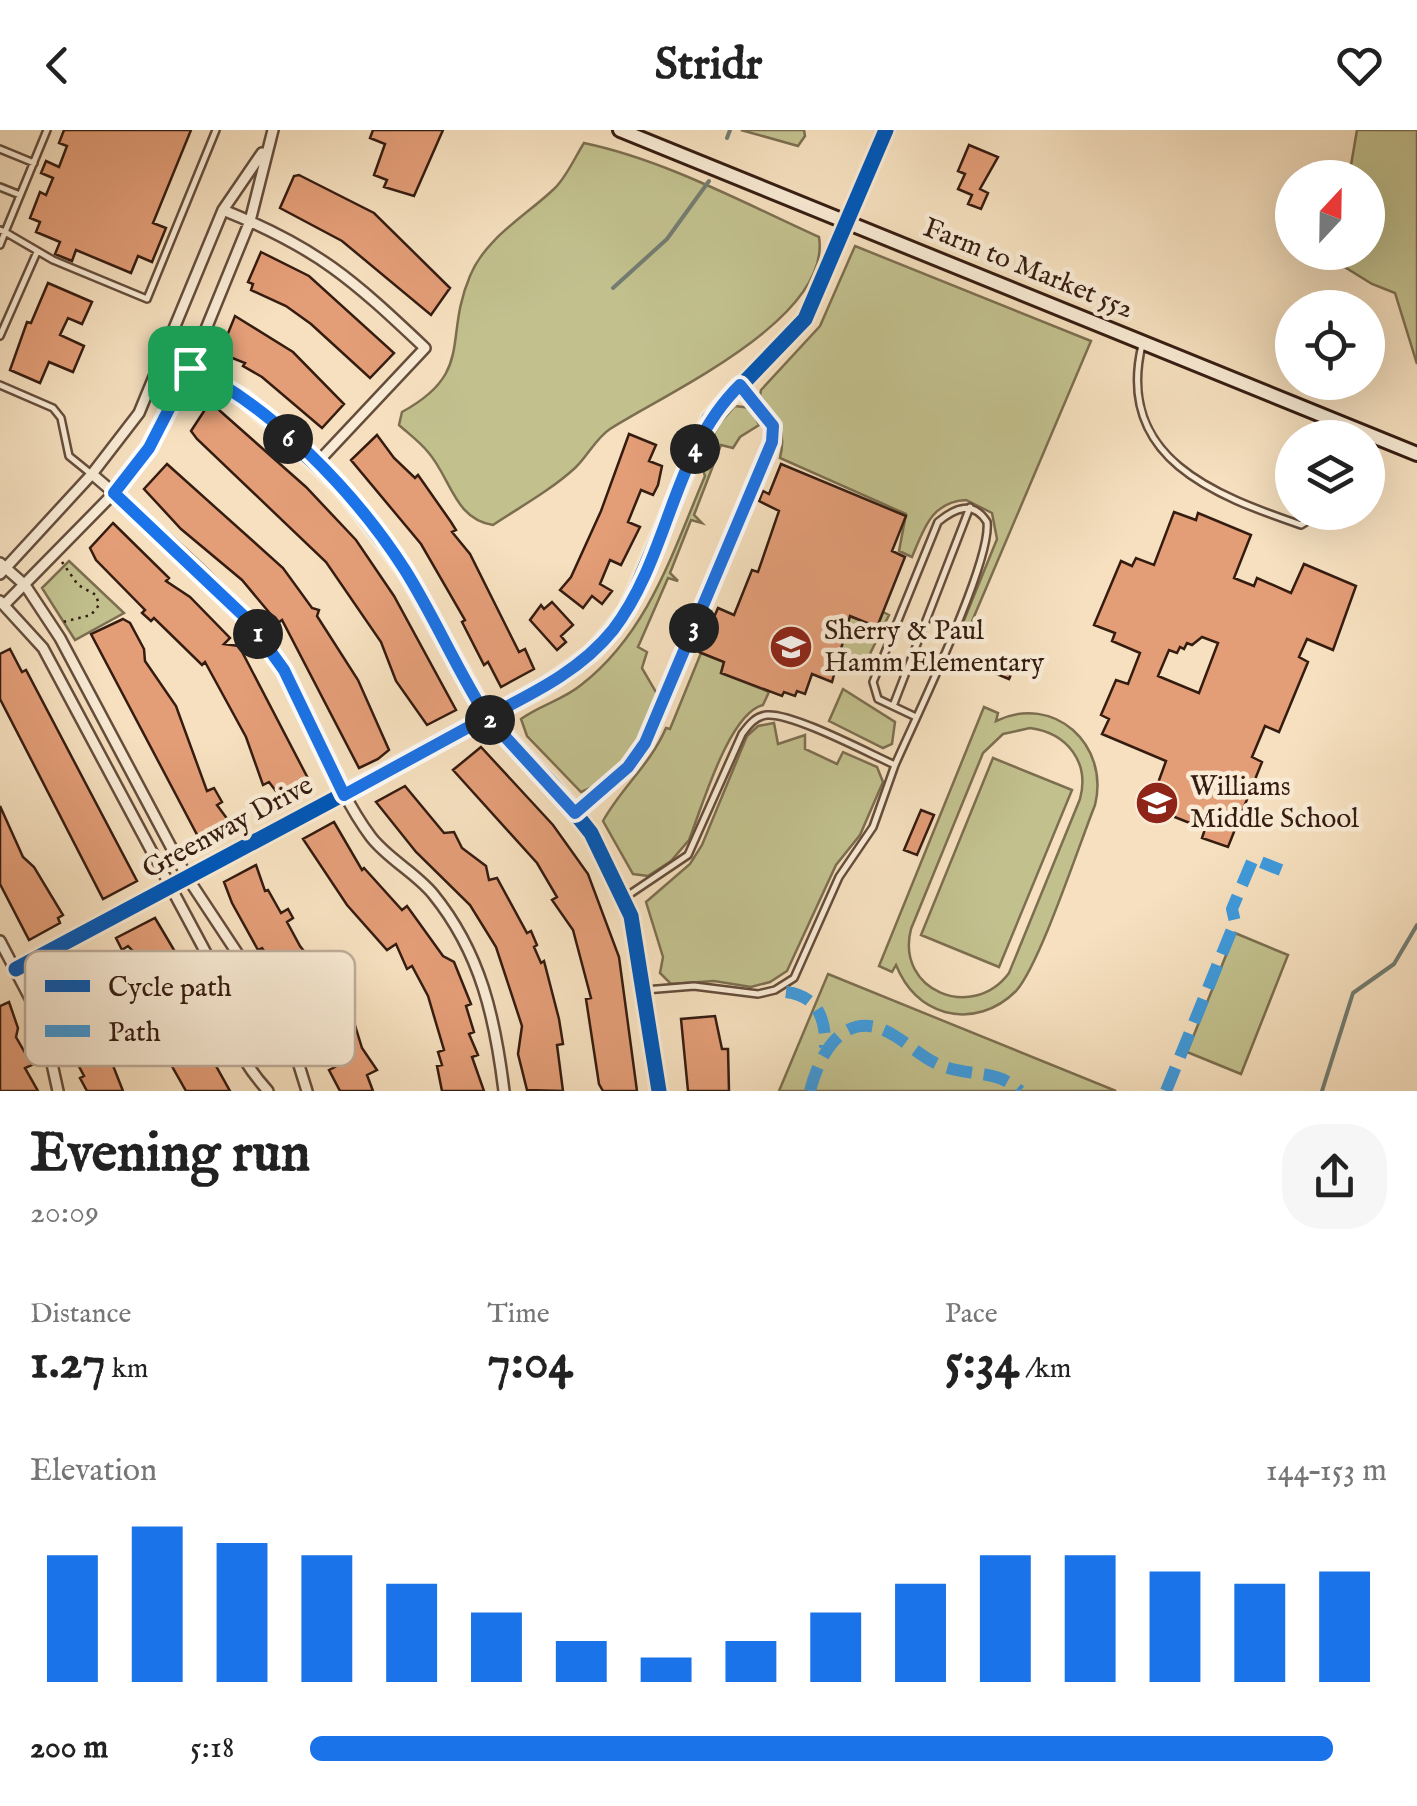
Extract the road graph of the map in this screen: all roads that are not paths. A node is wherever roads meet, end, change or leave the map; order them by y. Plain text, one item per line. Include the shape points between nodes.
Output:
1 (216, 130) edge
2 (273, 130) edge
3 (620, 130) edge
4 (886, 130) edge
5 (45, 131) edge
6 (266, 147) junction
7 (0, 149) edge
8 (34, 163) junction
9 (0, 187) edge
10 (20, 196) junction
11 (223, 210) junction
12 (846, 220) junction
13 (250, 221) junction
14 (3, 231) edge
15 (0, 245) edge
16 (37, 251) junction
17 (0, 336) edge
18 (1142, 342) junction
19 (164, 358) junction
20 (190, 368) junction
21 (0, 385) edge
22 (740, 385) junction
23 (1325, 420) edge
24 (1385, 443) edge
25 (1417, 454) edge
26 (316, 464) junction
27 (92, 474) junction
28 (114, 493) junction
29 (970, 507) junction
30 (1275, 514) edge
31 (2, 568) edge
32 (25, 585) junction
33 (2, 603) edge
34 (893, 706) junction
35 (487, 717) junction
36 (916, 717) junction
37 (116, 744) junction
38 (98, 752) junction
39 (896, 765) junction
40 (344, 795) junction
41 (575, 813) junction
42 (187, 876) junction
43 (169, 886) junction
44 (622, 900) junction
45 (0, 940) edge
46 (51, 951) edge
47 (205, 951) edge
48 (236, 951) edge
49 (25, 965) edge
50 (16, 970) junction
51 (25, 988) edge
52 (646, 990) junction
53 (52, 1066) edge
54 (245, 1066) edge
55 (299, 1066) edge
56 (58, 1091) edge
57 (268, 1091) edge
58 (306, 1091) edge
59 (504, 1091) edge
60 (659, 1091) edge

1 - 16 lane via 147,299
2 - 6 street
3 - 12 main road, Farm to Market 552
4 - 12 street, Greenway Drive
5 - 8 lane
6 - 11 street
6 - 13 street
7 - 8 lane
8 - 10 lane
9 - 10 lane
10 - 14 lane
11 - 13 street
11 - 19 street
12 - 18 main road, Farm to Market 552
12 - 22 street, Greenway Drive via 805,319
13 - 20 street
13 - 26 street via 324,258 425,348
14 - 15 lane
14 - 16 lane
16 - 17 lane
18 - 23 main road, Farm to Market 552
18 - 30 lane via 1136,385 1141,414 1186,476
19 - 20 street
19 - 27 street via 139,413
20 - 26 street via 244,398
20 - 28 street via 149,448
21 - 27 lane via 53,408 68,456
22 - 35 street, Greenway Drive via 703,430 633,599 611,632 569,672
22 - 41 lane via 773,426 772,442 645,743
24 - 25 main road, Farm to Market 552
26 - 35 street via 376,528 406,572
27 - 28 street
27 - 31 street
28 - 32 street
28 - 40 street via 248,620 284,670
29 - 34 lane
29 - 34 lane via 938,522 873,682 878,699
29 - 36 lane via 980,511 988,531 980,564
31 - 32 street
32 - 33 street
32 - 37 street
33 - 38 street via 43,648
34 - 36 lane
35 - 40 street, Greenway Drive
35 - 41 street
36 - 39 lane
37 - 38 street
37 - 42 street
38 - 43 street
39 - 44 lane via 814,729 768,715 754,720 688,855
39 - 52 lane via 874,827 839,877 794,978 758,994 694,986
40 - 42 street, Greenway Drive
40 - 59 street via 373,840 432,892 471,949 494,1017
41 - 44 street via 610,865
42 - 43 street, Greenway Drive
42 - 48 street
43 - 46 street, Greenway Drive
43 - 47 street
44 - 52 street via 632,916
45 - 50 street
49 - 50 street, Greenway Drive
50 - 51 street
52 - 60 street
53 - 56 street
54 - 57 street
55 - 58 street

